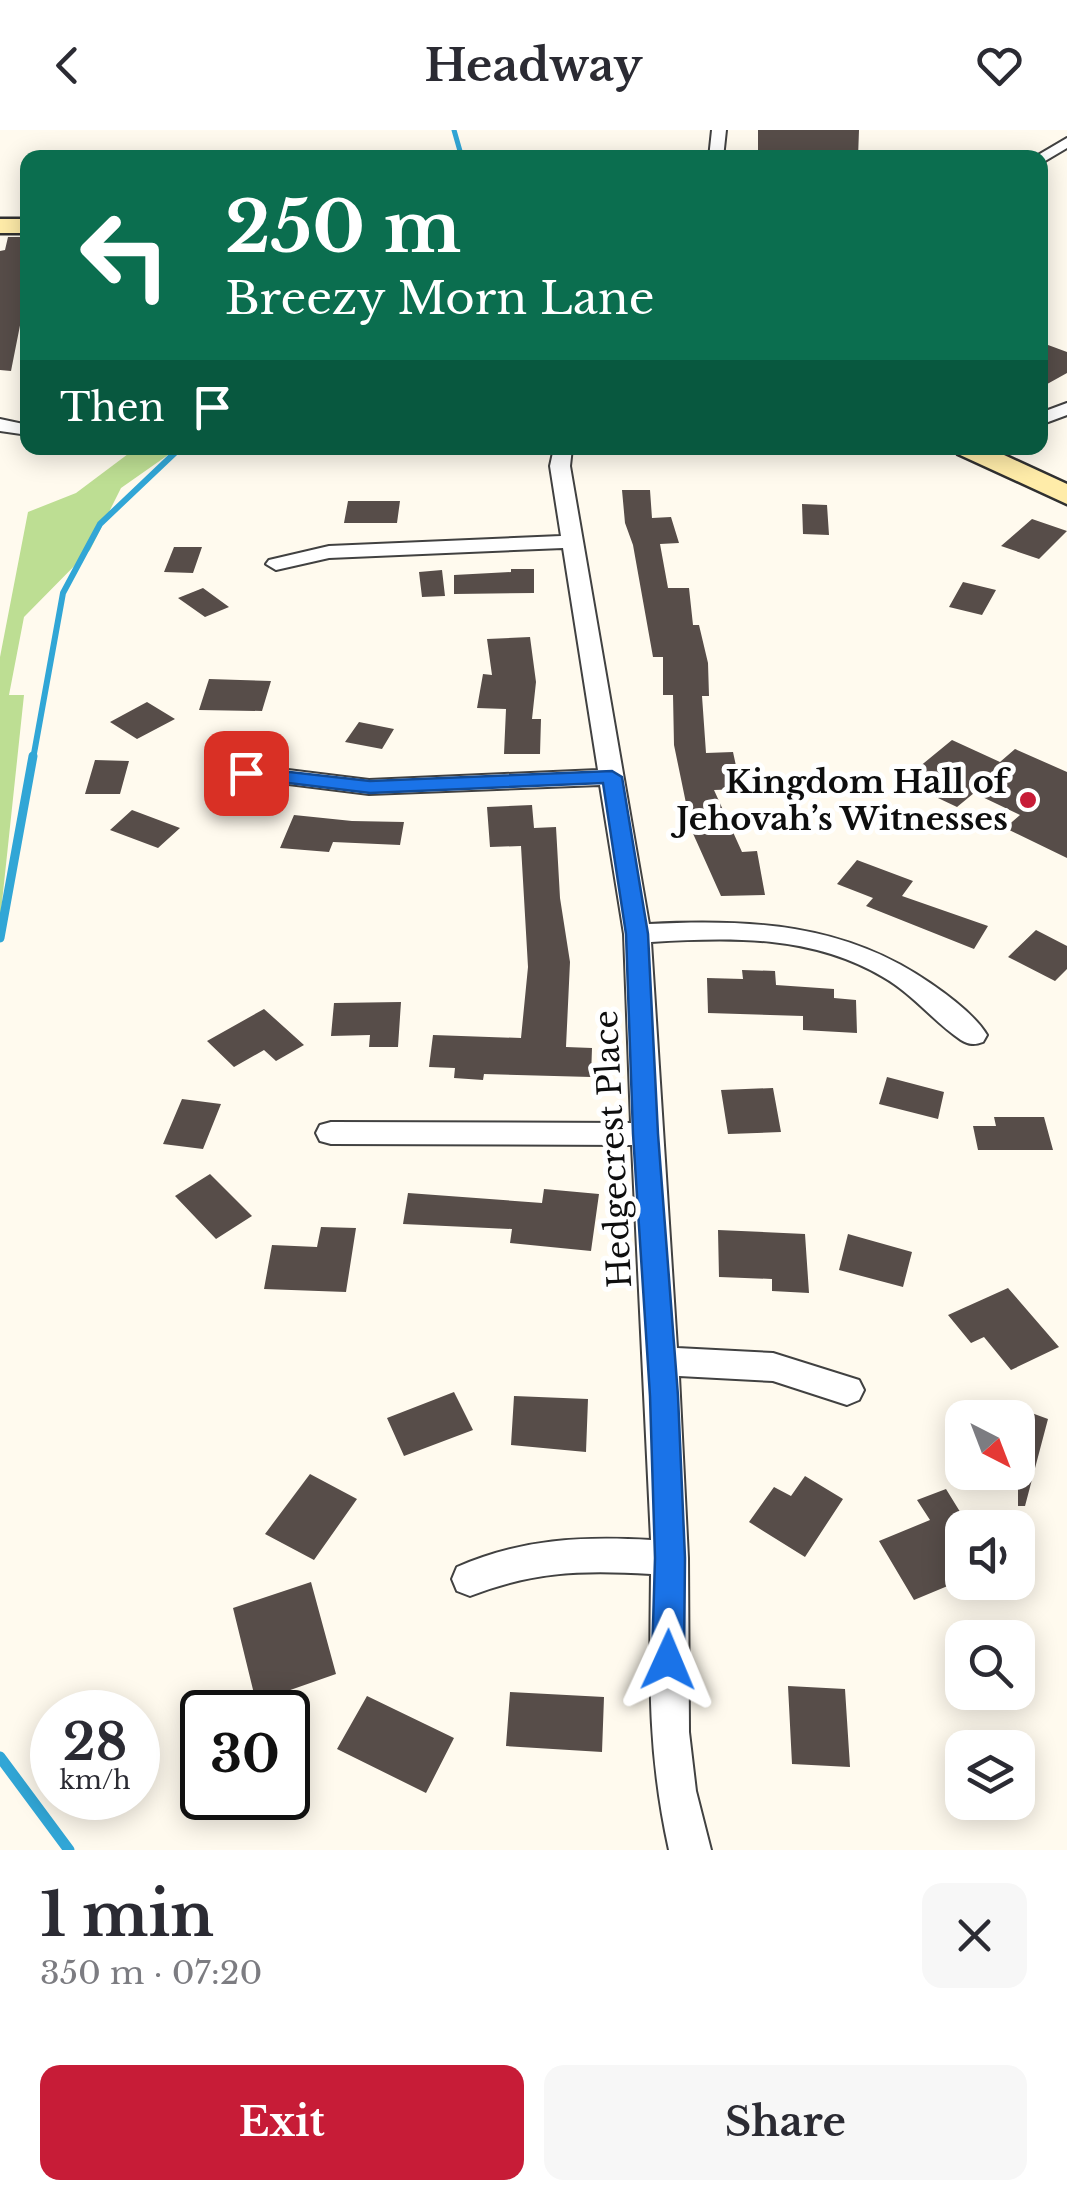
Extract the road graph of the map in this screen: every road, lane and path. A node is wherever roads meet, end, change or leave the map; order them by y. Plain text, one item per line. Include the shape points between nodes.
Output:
1 (562, 455) edge
2 (987, 455) edge
3 (1067, 495) edge
4 (572, 542) junction
5 (276, 564) dead end
6 (222, 769) dead end
7 (612, 777) junction
8 (637, 934) junction
9 (972, 1035) dead end
10 (332, 1133) dead end
11 (646, 1134) junction
12 (660, 1360) junction
13 (847, 1390) dead end
14 (670, 1558) junction
15 (470, 1579) dead end
16 (690, 1850) edge

1 - 4 street, Hedgecrest Place
2 - 3 main road
4 - 5 street via 330,552
4 - 7 street, Hedgecrest Place
6 - 7 street via 370,787
7 - 8 street, Hedgecrest Place
8 - 9 street via 758,928 816,938 889,968
8 - 11 street, Hedgecrest Place
10 - 11 street
11 - 12 street, Hedgecrest Place
12 - 13 street via 773,1367
12 - 14 street, Hedgecrest Place
14 - 15 street via 578,1552 525,1557
14 - 16 street, Hedgecrest Place via 669,1732

